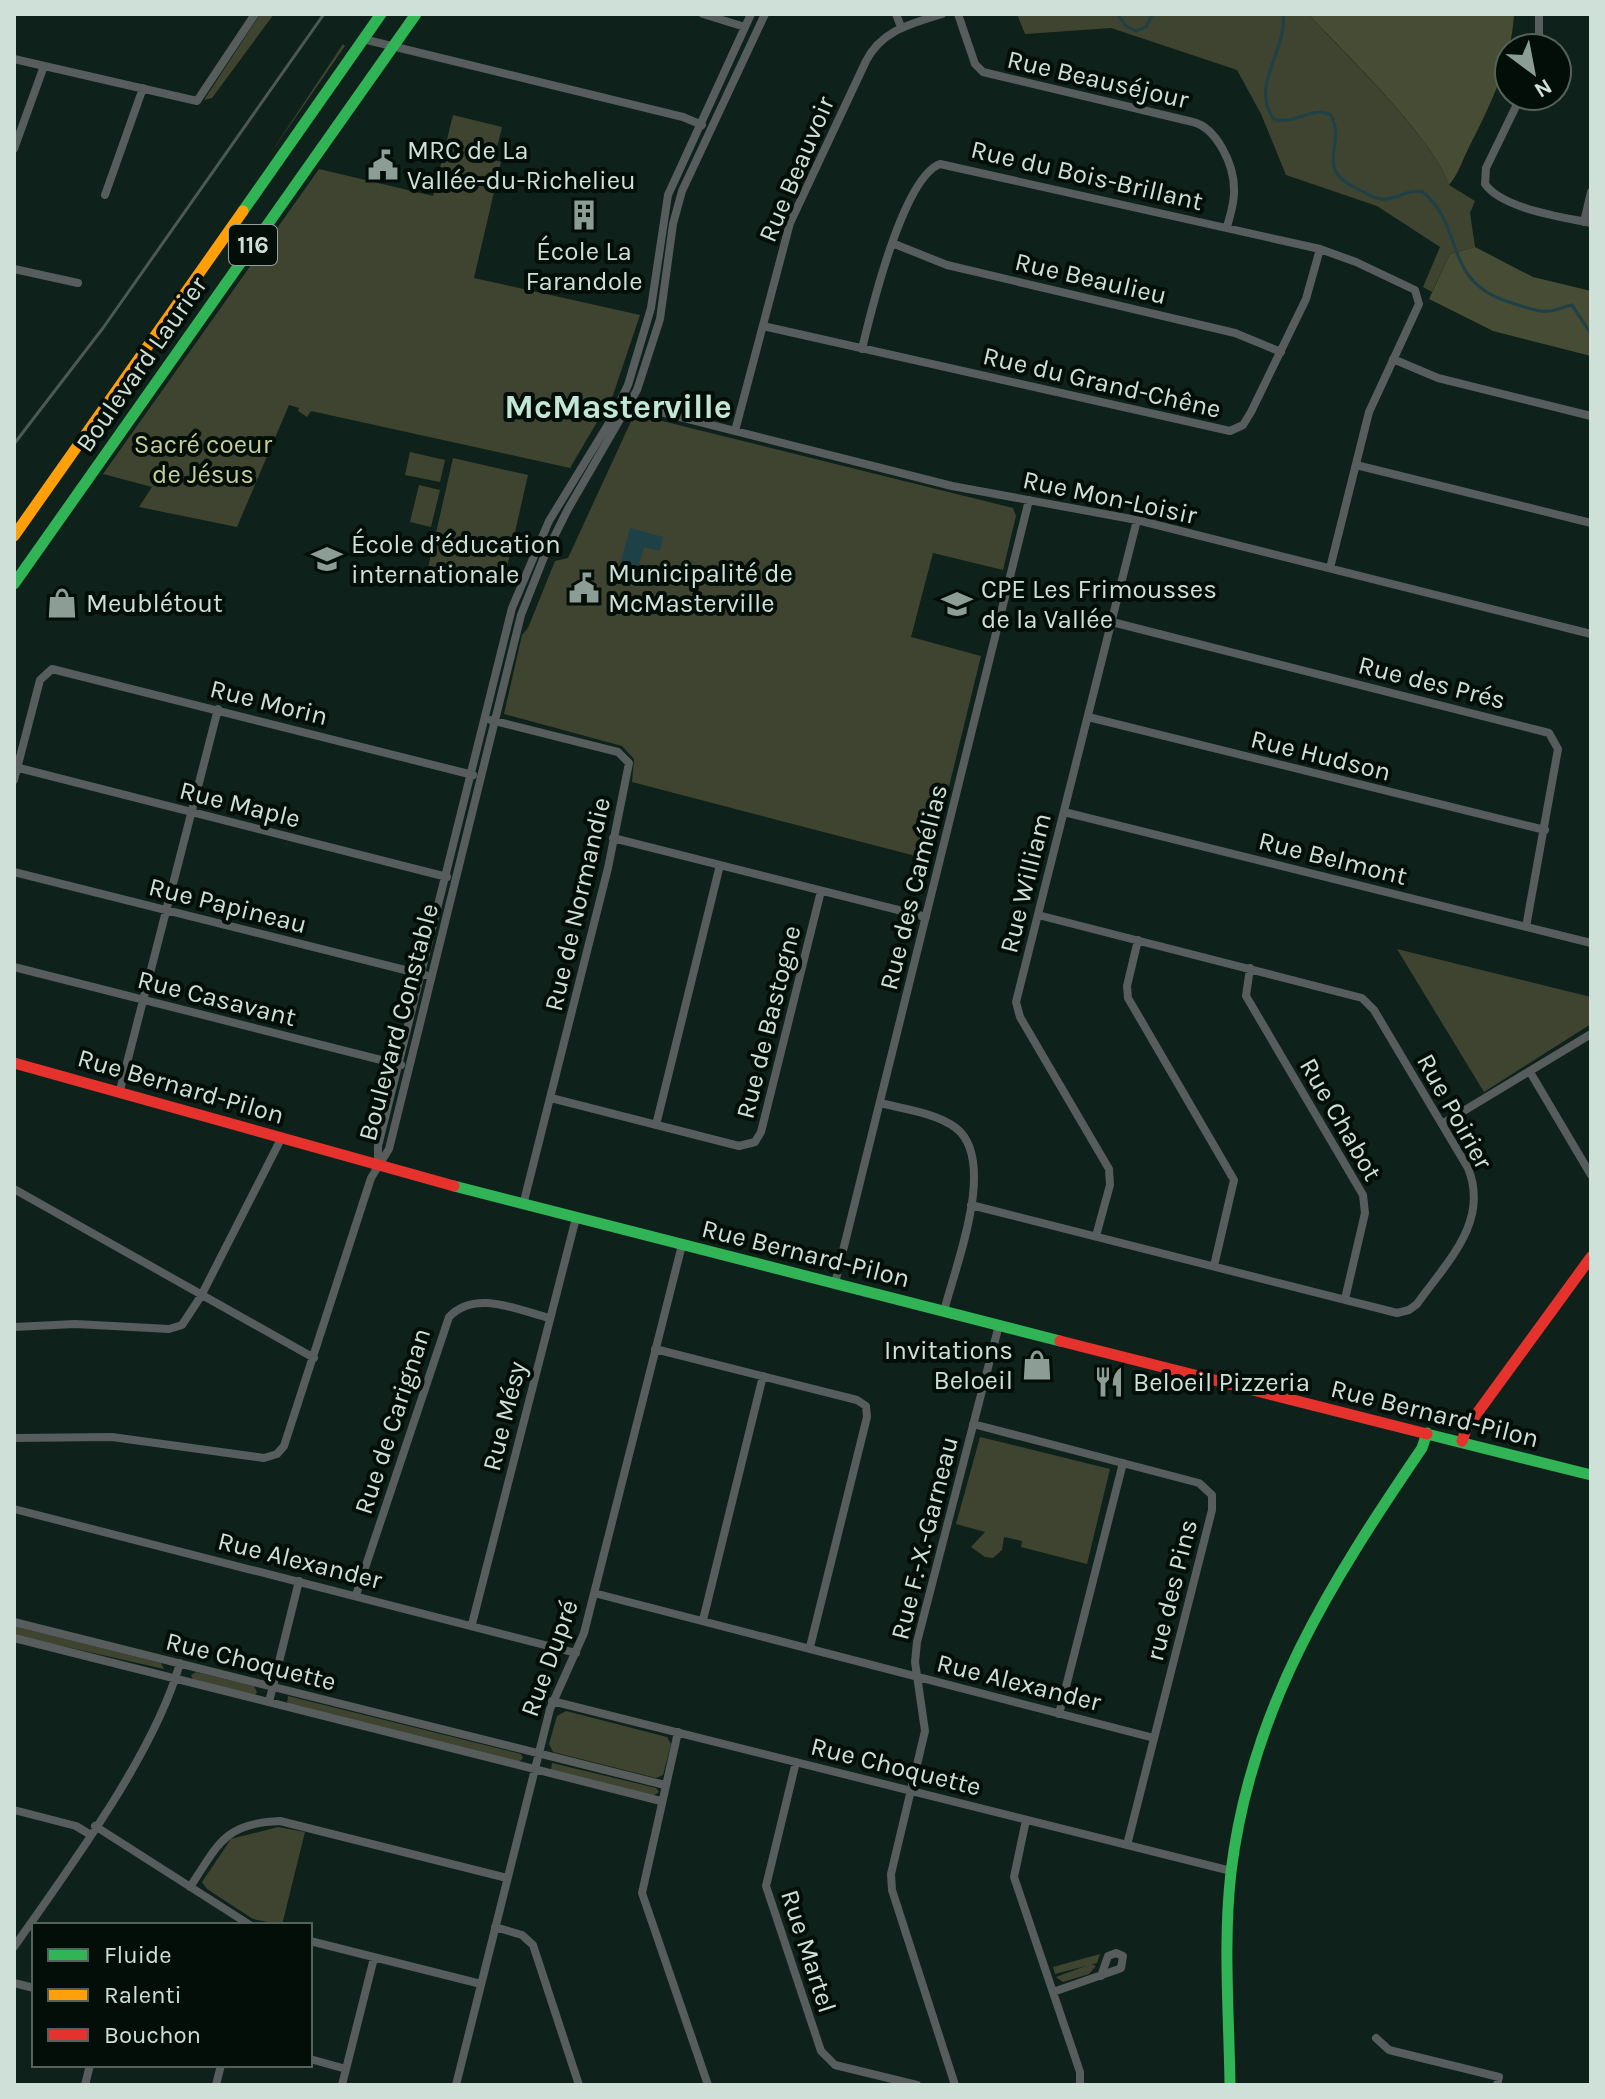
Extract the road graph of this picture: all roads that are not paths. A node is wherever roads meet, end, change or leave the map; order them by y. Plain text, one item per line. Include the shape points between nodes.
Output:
1 (255, 14) edge
2 (381, 14) edge
3 (416, 14) edge
4 (703, 14) edge
5 (751, 14) edge
6 (765, 14) edge
7 (896, 14) edge
8 (942, 14) edge
9 (958, 14) edge
10 (745, 27) junction
11 (901, 27) junction
12 (363, 39) junction
13 (393, 46) junction
14 (14, 59) edge
15 (44, 66) junction
16 (143, 88) junction
17 (1513, 112) edge
18 (699, 124) junction
19 (710, 129) junction
20 (14, 149) edge
21 (1591, 192) edge
22 (105, 195) dead end
23 (1588, 223) edge
24 (1227, 227) junction
25 (892, 243) junction
26 (1320, 249) junction
27 (14, 269) edge
28 (78, 283) dead end
29 (763, 326) junction
30 (862, 349) junction
31 (1281, 352) junction
32 (1393, 359) junction
33 (620, 402) junction
34 (631, 405) junction
35 (1591, 416) edge
36 (735, 431) junction
37 (1356, 465) junction
38 (574, 477) junction
39 (584, 482) junction
40 (1029, 500) junction
41 (1137, 520) junction
42 (1591, 523) edge
43 (14, 536) edge
44 (1330, 568) junction
45 (14, 584) edge
46 (1112, 622) junction
47 (507, 625) junction
48 (517, 628) junction
49 (1591, 634) edge
50 (218, 709) junction
51 (1088, 717) junction
52 (482, 718) junction
53 (493, 721) junction
54 (16, 767) edge
55 (469, 774) junction
56 (481, 776) junction
57 (14, 780) edge
58 (192, 812) junction
59 (1064, 812) junction
60 (1545, 830) junction
61 (613, 838) junction
62 (720, 865) junction
63 (14, 872) edge
64 (444, 876) junction
65 (456, 879) junction
66 (821, 891) junction
67 (166, 910) junction
68 (1038, 915) junction
69 (926, 917) junction
70 (1526, 927) junction
71 (1138, 940) junction
72 (1591, 943) edge
73 (14, 967) edge
74 (1250, 968) junction
75 (421, 974) junction
76 (432, 976) junction
77 (143, 1000) junction
78 (1591, 1034) edge
79 (14, 1063) edge
80 (398, 1065) junction
81 (409, 1068) junction
82 (1530, 1072) junction
83 (120, 1090) junction
84 (551, 1098) junction
85 (880, 1103) junction
86 (1442, 1124) junction
87 (656, 1125) junction
88 (282, 1137) junction
89 (378, 1165) junction
90 (1591, 1175) edge
91 (15, 1190) edge
92 (523, 1205) junction
93 (971, 1205) junction
94 (576, 1218) junction
95 (1096, 1236) junction
96 (682, 1245) junction
97 (1591, 1257) edge
98 (1214, 1266) junction
99 (835, 1283) junction
100 (201, 1296) junction
101 (1345, 1299) junction
102 (944, 1311) junction
103 (549, 1318) junction
104 (999, 1325) junction
105 (14, 1327) edge
106 (655, 1349) junction
107 (314, 1358) junction
108 (763, 1376) junction
109 (973, 1424) junction
110 (1427, 1433) junction
111 (14, 1438) edge
112 (1462, 1441) junction
113 (1123, 1463) junction
114 (1591, 1475) edge
115 (14, 1509) edge
116 (299, 1581) junction
117 (594, 1593) junction
118 (356, 1595) junction
119 (703, 1620) junction
120 (14, 1622) edge
121 (472, 1624) junction
122 (14, 1638) edge
123 (810, 1647) junction
124 (576, 1653) junction
125 (180, 1663) junction
126 (917, 1677) junction
127 (175, 1679) junction
128 (273, 1686) junction
129 (552, 1701) junction
130 (269, 1702) junction
131 (1059, 1714) junction
132 (678, 1732) junction
133 (1154, 1738) junction
134 (538, 1754) junction
135 (796, 1762) junction
136 (535, 1769) junction
137 (665, 1785) junction
138 (911, 1791) junction
139 (661, 1801) junction
140 (14, 1810) edge
141 (1026, 1820) junction
142 (95, 1826) junction
143 (89, 1834) junction
144 (1127, 1845) junction
145 (1231, 1871) junction
146 (507, 1878) junction
147 (190, 1887) junction
148 (247, 1923) edge
149 (495, 1927) junction
150 (312, 1942) edge
151 (14, 1947) edge
152 (374, 1958) junction
153 (1101, 1976) dead end
154 (481, 1984) junction
155 (1053, 1992) junction
156 (1376, 2038) dead end
157 (312, 2060) edge
158 (346, 2069) junction
159 (1498, 2081) edge
160 (342, 2085) edge
161 (456, 2085) edge
162 (579, 2085) edge
163 (708, 2085) edge
164 (917, 2085) edge
165 (955, 2085) edge
166 (1080, 2085) edge
167 (1230, 2085) edge

1 - 16 street via 197,101
2 - 12 main road, Boulevard Laurier / 116
3 - 13 main road, Boulevard Laurier / 116
4 - 10 street
5 - 10 street, Boulevard Constable
6 - 19 street, Boulevard Constable
7 - 11 street
8 - 11 street, Rue Beauvoir
9 - 24 street, Rue Beauséjour via 975,64 983,72 1209,129 1233,182
10 - 18 street, Boulevard Constable
11 - 29 street, Rue Beauvoir via 870,52 797,206
12 - 13 street
12 - 43 main road, Boulevard Laurier / 116
13 - 18 street
13 - 45 main road, Boulevard Laurier / 116
14 - 15 street
15 - 16 street
15 - 20 street
16 - 22 street
17 - 23 street via 1486,168 1485,184 1526,208
18 - 19 street
18 - 33 street, Boulevard Constable via 668,195 648,320
19 - 34 street, Boulevard Constable via 677,207 657,332
21 - 23 street
24 - 25 street, Rue du Bois-Brillant via 943,164 925,176
24 - 26 street, Rue du Bois-Brillant
25 - 30 street, Rue du Bois-Brillant
25 - 31 street, Rue Beaulieu via 941,264 1235,333
26 - 31 street, Rue du Grand-Chêne via 1310,287
26 - 32 street, Rue du Bois-Brillant via 1417,293 1419,304
27 - 28 street
29 - 30 street, Rue du Grand-Chêne
29 - 36 street, Rue Beauvoir
30 - 31 street, Rue du Grand-Chêne via 1222,431 1246,422
32 - 35 street via 1431,376
32 - 37 street via 1369,412
33 - 34 street, Rue Mon-Loisir
33 - 38 street, Boulevard Constable
34 - 36 street, Rue Mon-Loisir
34 - 39 street, Boulevard Constable
36 - 40 street, Rue Mon-Loisir
37 - 42 street
37 - 44 street
38 - 39 street
38 - 47 street, Boulevard Constable via 532,556
39 - 48 street, Boulevard Constable via 544,557
40 - 41 street, Rue Mon-Loisir
40 - 69 street, Rue des Camélias
41 - 44 street, Rue Mon-Loisir
41 - 46 street, Rue William
44 - 49 street, Rue Mon-Loisir
46 - 51 street, Rue William
46 - 60 street, Rue des Prés via 1546,731 1558,749
47 - 48 street
47 - 52 street, Boulevard Constable
48 - 53 street, Boulevard Constable
50 - 54 street, Rue Morin via 47,670
50 - 55 street, Rue Morin
50 - 58 street
51 - 59 street, Rue William
51 - 60 street, Rue Hudson
52 - 53 street, Rue de Normandie
52 - 55 street, Boulevard Constable
53 - 56 street, Boulevard Constable
53 - 61 street, Rue de Normandie via 625,756 628,770
54 - 57 street
54 - 58 street, Rue Maple
55 - 56 street, Rue Morin
55 - 64 street, Boulevard Constable
56 - 65 street, Boulevard Constable
58 - 64 street, Rue Maple
58 - 67 street
59 - 68 street, Rue William
59 - 70 street, Rue Belmont
60 - 70 street, Rue des Prés
61 - 62 street
61 - 84 street, Rue de Normandie
62 - 66 street
62 - 87 street
63 - 67 street, Rue Papineau
64 - 65 street, Rue Maple
64 - 75 street, Boulevard Constable
65 - 76 street, Boulevard Constable
66 - 69 street
66 - 87 street, Rue de Bastogne via 759,1138 742,1146
67 - 75 street, Rue Papineau
67 - 77 street
68 - 71 street, Rue Poirier
68 - 95 street, Rue William via 1016,1009 1109,1169 1110,1185
69 - 85 street, Rue des Camélias
70 - 72 street, Rue Belmont
71 - 74 street, Rue Poirier
71 - 98 street via 1128,998 1234,1180
73 - 77 street, Rue Casavant
74 - 86 street, Rue Poirier via 1366,1000
74 - 101 street, Rue Chabot via 1246,996 1363,1195 1365,1213
75 - 76 street, Rue Papineau
75 - 80 street, Boulevard Constable
76 - 81 street, Boulevard Constable
77 - 80 street, Rue Casavant
77 - 83 street
78 - 82 street
79 - 83 main road, Rue Bernard-Pilon
80 - 81 street, Rue Casavant
80 - 89 street, Boulevard Constable
81 - 89 street, Boulevard Constable via 389,1149
82 - 86 street
82 - 90 street
83 - 88 main road, Rue Bernard-Pilon
84 - 87 street, Rue de Bastogne
84 - 92 street, Rue de Normandie
85 - 93 street via 940,1120 961,1133 974,1161
85 - 99 street, Rue des Camélias
86 - 101 street, Rue Poirier via 1474,1185 1467,1232 1409,1310 1397,1313
88 - 89 main road, Rue Bernard-Pilon
88 - 100 street
89 - 92 main road, Rue Bernard-Pilon
89 - 107 street
91 - 100 street
92 - 94 main road, Rue Bernard-Pilon
93 - 95 street, Rue Poirier
93 - 102 street
94 - 96 main road, Rue Bernard-Pilon
94 - 103 street, Rue Mésy
95 - 98 street, Rue Poirier
96 - 99 main road, Rue Bernard-Pilon
96 - 106 street, Rue Dupré
97 - 112 main road
98 - 101 street, Rue Poirier
99 - 102 main road, Rue Bernard-Pilon
100 - 105 street via 187,1321 172,1329
100 - 107 street
102 - 104 main road, Rue Bernard-Pilon
103 - 118 street, Rue de Carignan via 480,1302 462,1306 449,1317
103 - 121 street, Rue Mésy
104 - 109 street, Rue F.-X.-Garneau
104 - 110 main road, Rue Bernard-Pilon
106 - 108 street
106 - 117 street, Rue Dupré
107 - 111 street via 280,1452 264,1458 112,1437
108 - 119 street
108 - 123 street via 857,1400 867,1409
109 - 113 street, rue des Pins
109 - 126 street, Rue F.-X.-Garneau via 917,1642
110 - 112 main road, Rue Bernard-Pilon
110 - 145 main road via 1326,1592 1292,1656 1252,1769
112 - 114 main road, Rue Bernard-Pilon
113 - 131 street
113 - 133 street, rue des Pins via 1202,1484 1213,1501
115 - 116 street, Rue Alexander
116 - 118 street, Rue Alexander
116 - 128 street
117 - 119 street, Rue Alexander
117 - 124 street, Rue Dupré
118 - 121 street, Rue Alexander
119 - 123 street, Rue Alexander
120 - 125 street, Rue Choquette
121 - 124 street, Rue Alexander
122 - 127 street, Rue Choquette
123 - 126 street, Rue Alexander
124 - 129 street, Rue Dupré
125 - 127 street
125 - 128 street, Rue Choquette
126 - 131 street, Rue Alexander
126 - 138 street, Rue F.-X.-Garneau via 925,1724
127 - 130 street, Rue Choquette
127 - 142 street via 137,1758
128 - 130 street
128 - 134 street, Rue Choquette
129 - 132 street, Rue Choquette
129 - 134 street, Rue Dupré
130 - 136 street, Rue Choquette
131 - 133 street, Rue Alexander
132 - 135 street, Rue Choquette
132 - 137 street
133 - 144 street, rue des Pins
134 - 136 street, Rue Dupré
134 - 137 street, Rue Choquette
135 - 138 street, Rue Choquette
135 - 164 street, Rue Martel via 766,1886 821,2051 835,2065
136 - 139 street, Rue Choquette
136 - 146 street, Rue Dupré
137 - 139 street
138 - 141 street, Rue Choquette
138 - 165 street, Rue F.-X.-Garneau via 891,1885
139 - 163 street via 642,1893
140 - 143 street
141 - 144 street, Rue Choquette
141 - 155 street via 1014,1877
142 - 143 street
142 - 147 street
143 - 151 street
144 - 145 street, Rue Choquette
145 - 167 main road
146 - 147 street via 280,1821 227,1834
146 - 149 street, Rue Dupré
147 - 148 street
149 - 154 street, Rue Dupré
149 - 162 street via 522,1935 533,1945
150 - 152 street
152 - 154 street
152 - 158 street
153 - 155 street
154 - 161 street, Rue Dupré
155 - 166 street
156 - 159 street via 1389,2050
157 - 158 street
158 - 160 street

